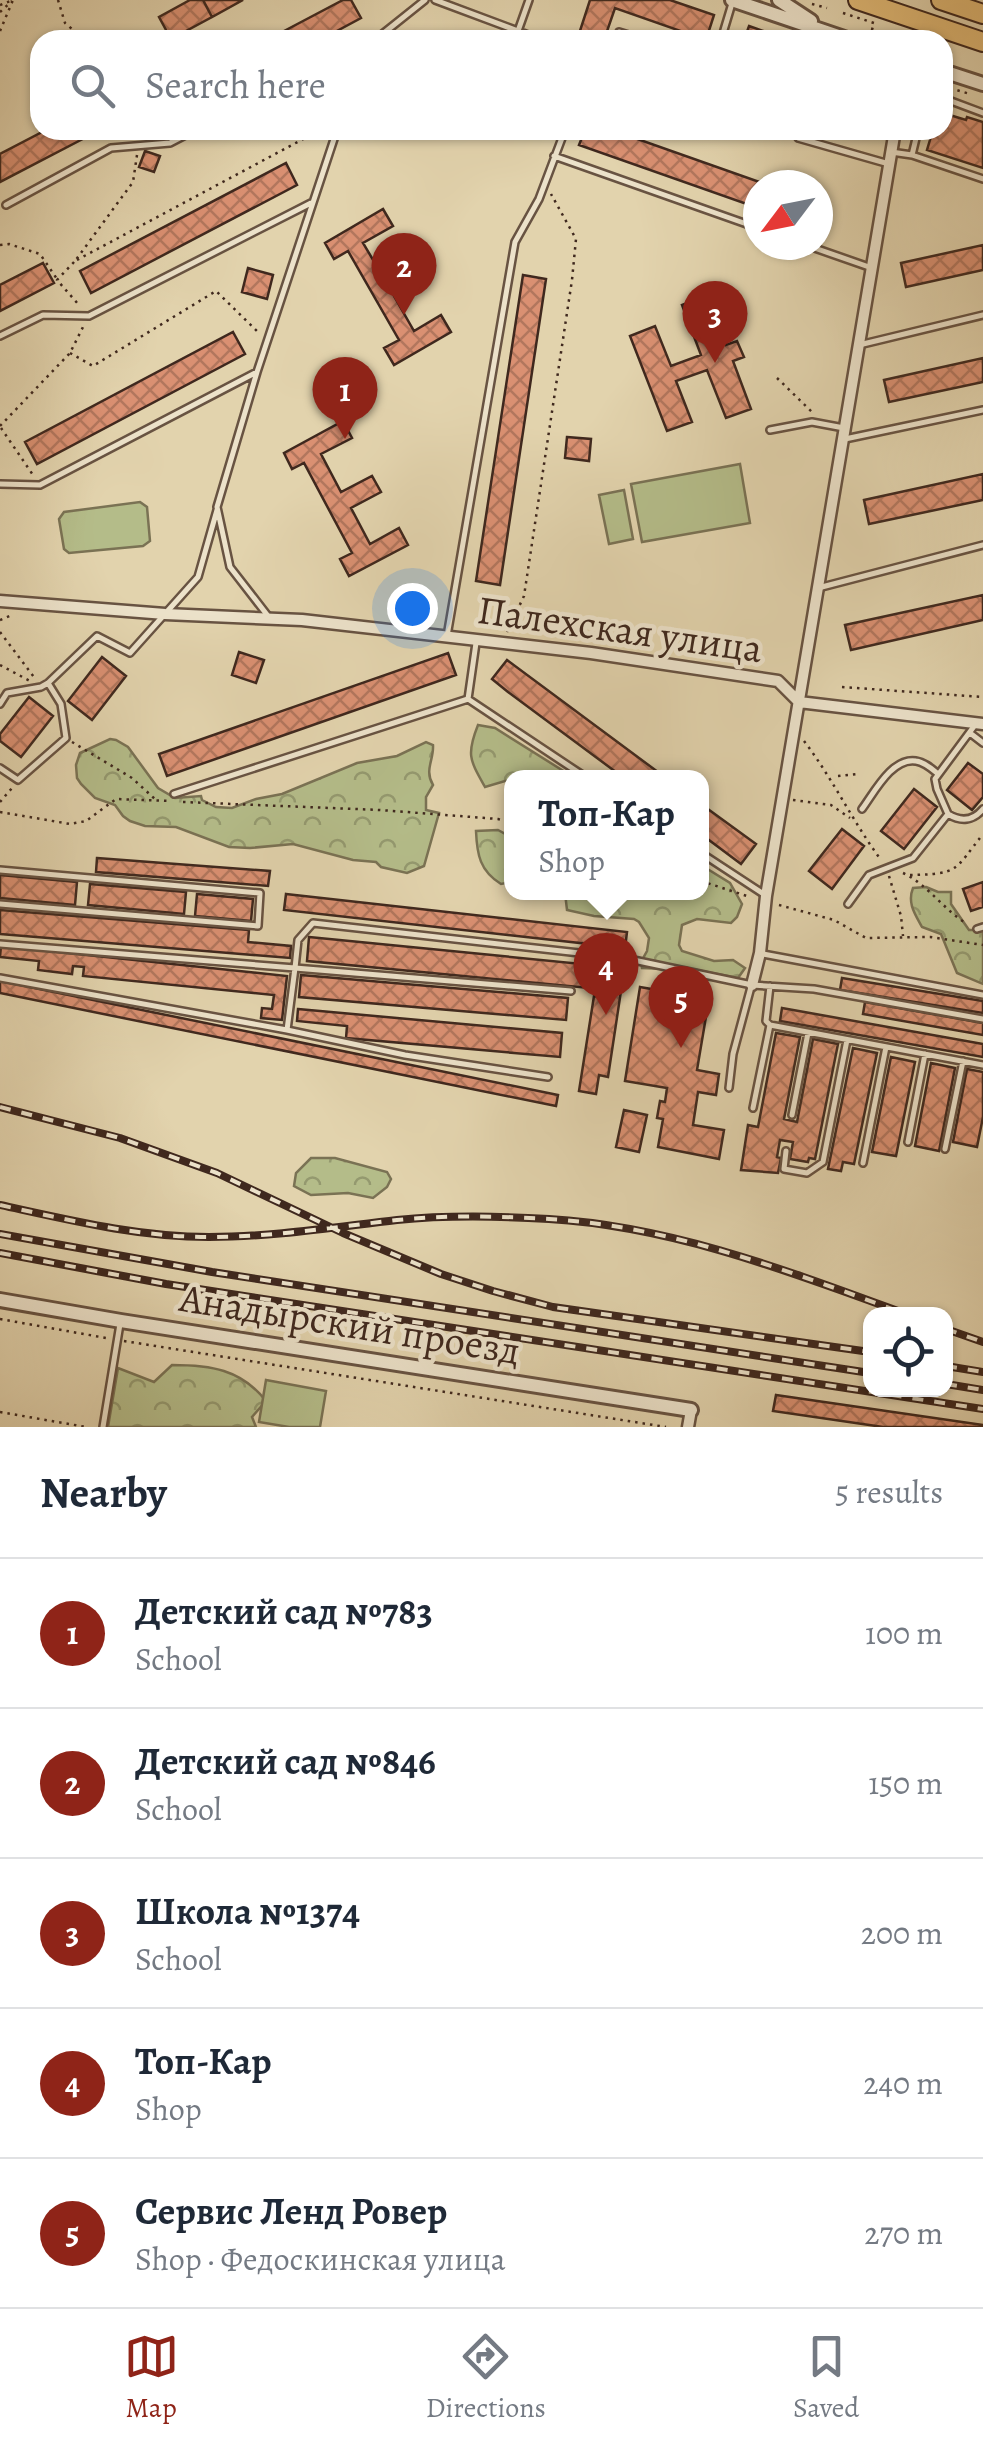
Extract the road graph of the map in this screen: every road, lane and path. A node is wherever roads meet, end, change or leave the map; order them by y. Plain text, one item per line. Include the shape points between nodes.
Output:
1 (13, 0) edge
2 (58, 0) edge
3 (425, 0) edge
4 (436, 0) edge
5 (529, 0) edge
6 (732, 0) edge
7 (780, 0) edge
8 (858, 0) edge
9 (941, 0) edge
10 (812, 4) dead end
11 (0, 5) edge
12 (828, 8) dead end
13 (0, 12) edge
14 (843, 13) dead end
15 (983, 14) edge
16 (0, 30) edge
17 (74, 30) edge
18 (388, 30) edge
19 (515, 30) edge
20 (518, 30) edge
21 (724, 30) edge
22 (822, 30) edge
23 (825, 30) edge
24 (872, 30) edge
25 (947, 30) edge
26 (953, 32) edge
27 (983, 42) edge
28 (953, 74) edge
29 (983, 84) edge
30 (953, 89) edge
31 (970, 94) dead end
32 (953, 102) edge
33 (983, 112) edge
34 (176, 140) edge
35 (301, 140) edge
36 (333, 140) edge
37 (560, 140) edge
38 (807, 140) edge
39 (893, 140) edge
40 (916, 140) edge
41 (139, 146) junction
42 (912, 154) junction
43 (554, 156) junction
44 (890, 158) junction
45 (983, 179) edge
46 (545, 183) junction
47 (311, 203) junction
48 (6, 205) dead end
49 (743, 223) edge
50 (0, 246) edge
51 (833, 254) edge
52 (74, 260) junction
53 (872, 268) junction
54 (58, 280) junction
55 (88, 316) junction
56 (983, 316) edge
57 (0, 336) edge
58 (268, 341) junction
59 (858, 345) junction
60 (70, 352) junction
61 (257, 372) junction
62 (777, 378) dead end
63 (983, 410) edge
64 (814, 414) dead end
65 (0, 426) edge
66 (770, 430) dead end
67 (843, 434) junction
68 (0, 484) edge
69 (40, 484) junction
70 (218, 507) junction
71 (983, 544) edge
72 (818, 588) junction
73 (0, 601) edge
74 (17, 613) dead end
75 (164, 614) junction
76 (270, 618) junction
77 (0, 620) edge
78 (0, 632) edge
79 (447, 636) junction
80 (476, 640) junction
81 (502, 642) junction
82 (0, 665) edge
83 (44, 685) junction
84 (842, 686) dead end
85 (983, 698) edge
86 (468, 699) junction
87 (799, 702) junction
88 (0, 704) edge
89 (976, 726) edge
90 (795, 730) junction
91 (66, 738) junction
92 (983, 744) edge
93 (0, 768) edge
94 (575, 770) edge
95 (857, 774) dead end
96 (938, 774) junction
97 (838, 776) dead end
98 (18, 780) junction
99 (174, 794) dead end
100 (783, 798) junction
101 (157, 801) junction
102 (0, 802) edge
103 (862, 810) dead end
104 (983, 810) edge
105 (0, 812) edge
106 (948, 814) junction
107 (504, 821) edge
108 (983, 834) edge
109 (709, 859) edge
110 (887, 868) junction
111 (0, 870) edge
112 (908, 875) junction
113 (709, 884) edge
114 (766, 898) junction
115 (0, 904) edge
116 (848, 904) dead end
117 (980, 928) edge
118 (0, 944) edge
119 (983, 945) edge
120 (760, 953) junction
121 (294, 968) junction
122 (0, 978) edge
123 (752, 984) junction
124 (770, 986) junction
125 (571, 991) dead end
126 (983, 996) edge
127 (983, 1019) edge
128 (770, 1025) junction
129 (287, 1030) junction
130 (808, 1032) junction
131 (847, 1040) junction
132 (886, 1047) junction
133 (925, 1054) junction
134 (963, 1061) junction
135 (983, 1065) edge
136 (548, 1077) dead end
137 (728, 1088) dead end
138 (753, 1108) dead end
139 (792, 1116) dead end
140 (908, 1142) dead end
141 (786, 1150) dead end
142 (945, 1150) dead end
143 (863, 1163) dead end
144 (0, 1300) edge
145 (0, 1320) edge
146 (121, 1321) junction
147 (118, 1340) junction
148 (690, 1410) joint
149 (0, 1412) edge
150 (86, 1427) edge
151 (103, 1427) edge
152 (666, 1427) edge
153 (688, 1427) edge

1 - 11 path
1 - 13 path
1 - 16 path
2 - 17 path
3 - 18 lane
4 - 19 lane
5 - 20 lane
6 - 21 lane
6 - 22 street
7 - 23 street
8 - 25 main road
9 - 15 main road
10 - 12 path
14 - 24 path via 874,23
26 - 27 main road
28 - 29 street
30 - 31 path
32 - 33 lane
34 - 41 lane
35 - 52 path
36 - 47 lane
37 - 43 lane
38 - 44 lane
39 - 44 street
40 - 42 lane
41 - 48 lane via 112,148
41 - 52 path via 133,182
42 - 44 lane
42 - 45 lane
43 - 46 lane
43 - 49 lane
44 - 53 street
46 - 79 lane via 515,242
46 - 81 path via 576,239 524,596
47 - 55 lane
47 - 58 lane
50 - 54 path via 40,254
51 - 53 lane
52 - 54 path
53 - 59 street
54 - 55 path
55 - 57 lane via 43,315
55 - 60 path
56 - 59 lane
58 - 60 path via 216,291 92,366
58 - 61 lane
59 - 67 street
60 - 65 path
61 - 69 lane
61 - 70 lane
62 - 64 path
63 - 67 lane
65 - 69 path
66 - 67 lane via 812,422
67 - 72 street
68 - 69 lane
70 - 75 lane via 198,577
70 - 76 lane via 230,567
71 - 72 lane
72 - 87 street
73 - 75 street, Палехская улица
74 - 77 path
75 - 76 street, Палехская улица
75 - 83 lane via 130,653 97,636
76 - 79 street, Палехская улица
78 - 83 path
79 - 80 street, Палехская улица
80 - 81 street, Палехская улица
80 - 86 lane
81 - 87 street, Палехская улица via 778,681
82 - 83 path
83 - 88 lane via 7,693
83 - 91 lane via 61,704
84 - 85 path
86 - 94 lane
86 - 99 lane
87 - 89 street, Палехская улица
87 - 90 street
89 - 92 lane
89 - 96 lane
90 - 100 street
90 - 100 path via 855,822 831,805
91 - 98 lane
91 - 101 path
93 - 98 lane
95 - 97 path
96 - 103 lane via 921,761 904,762
96 - 106 lane
98 - 102 path
100 - 114 street
101 - 105 path via 116,799 86,821 70,824
101 - 107 path
104 - 106 lane via 966,820
106 - 110 lane via 913,858
108 - 112 path via 953,870
109 - 114 lane
110 - 112 path
110 - 116 lane via 870,875
111 - 115 lane via 260,892 258,926
112 - 117 path via 963,923
113 - 114 path
114 - 119 path via 866,938
114 - 120 street
118 - 121 lane
120 - 123 street
120 - 126 lane
121 - 123 lane via 298,940 312,923 624,958
121 - 125 lane
121 - 129 lane
122 - 129 lane
123 - 124 lane
123 - 137 lane
124 - 127 lane
124 - 128 lane
128 - 130 lane
128 - 138 lane
129 - 136 lane
130 - 131 lane
130 - 139 lane
131 - 132 lane
131 - 141 lane via 823,1162 806,1174 784,1169
132 - 133 lane
132 - 143 lane
133 - 134 lane
133 - 140 lane
134 - 135 lane
134 - 142 lane
144 - 146 street, Анадырский проезд
145 - 147 path
146 - 147 lane
146 - 148 street, Анадырский проезд
147 - 151 lane
147 - 152 path
148 - 153 street
149 - 150 path

